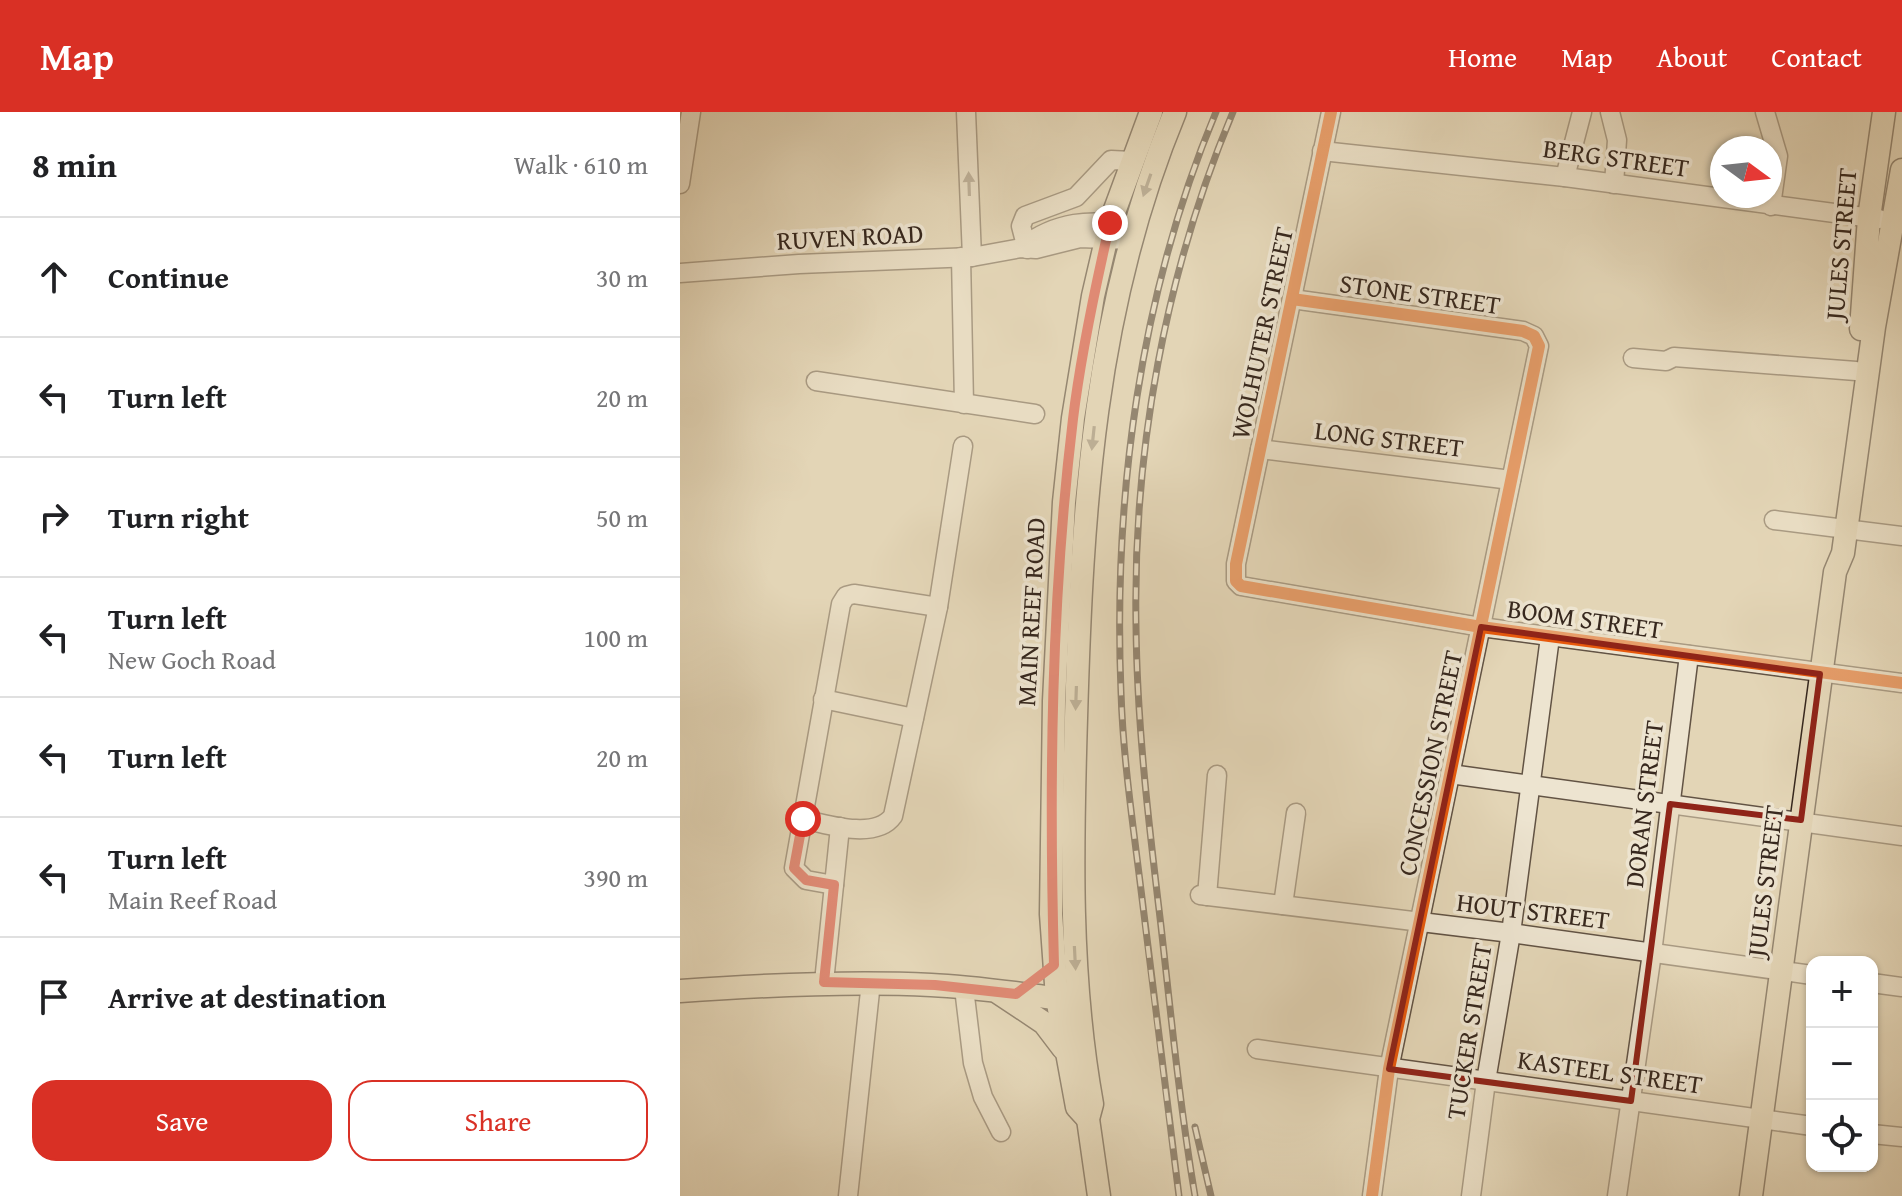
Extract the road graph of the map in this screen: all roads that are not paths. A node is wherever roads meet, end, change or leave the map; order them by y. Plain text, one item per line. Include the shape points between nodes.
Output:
1 (691, 112) edge
2 (966, 112) edge
3 (1151, 112) edge
4 (1175, 112) edge
5 (1331, 112) edge
6 (1582, 112) edge
7 (1610, 112) edge
8 (1765, 112) edge
9 (1884, 112) edge
10 (1772, 136) edge
11 (1322, 151) junction
12 (1132, 161) junction
13 (1902, 170) edge
14 (1565, 177) junction
15 (680, 184) edge
16 (1614, 184) junction
17 (1085, 188) junction
18 (1710, 197) edge
19 (1782, 207) edge
20 (1869, 218) junction
21 (1085, 222) junction
22 (1898, 222) edge
23 (1108, 230) junction
24 (1131, 234) junction
25 (1024, 247) junction
26 (966, 257) junction
27 (680, 273) edge
28 (1292, 299) junction
29 (1538, 341) joint
30 (1633, 358) dead end
31 (1856, 371) junction
32 (816, 381) dead end
33 (964, 404) junction
34 (1035, 414) dead end
35 (963, 446) dead end
36 (1260, 449) junction
37 (1511, 480) junction
38 (1774, 520) dead end
39 (1841, 529) junction
40 (1902, 536) edge
41 (1236, 564) joint
42 (938, 607) junction
43 (1481, 627) junction
44 (1550, 637) junction
45 (1689, 655) junction
46 (1820, 674) junction
47 (1902, 683) edge
48 (823, 699) junction
49 (914, 718) junction
50 (1450, 774) junction
51 (1217, 775) dead end
52 (1529, 785) junction
53 (1670, 804) junction
54 (1296, 813) dead end
55 (803, 819) junction
56 (1801, 820) junction
57 (840, 827) junction
58 (1902, 836) edge
59 (834, 885) junction
60 (1283, 905) junction
61 (1420, 923) junction
62 (1511, 933) junction
63 (1652, 953) junction
64 (1054, 965) junction
65 (1781, 971) junction
66 (1806, 974) edge
67 (824, 982) junction
68 (871, 982) junction
69 (1878, 984) edge
70 (1902, 987) edge
71 (964, 988) junction
72 (680, 991) edge
73 (1007, 993) junction
74 (1067, 999) junction
75 (1257, 1049) dead end
76 (1068, 1056) junction
77 (1389, 1069) junction
78 (1486, 1081) junction
79 (1631, 1101) junction
80 (1088, 1119) junction
81 (1761, 1120) junction
82 (1806, 1125) edge
83 (1001, 1132) dead end
84 (1878, 1135) edge
85 (1902, 1137) edge
86 (848, 1196) edge
87 (1099, 1196) edge
88 (1372, 1196) edge
89 (1471, 1196) edge
90 (1617, 1196) edge
91 (1751, 1196) edge

1 - 15 street
26 -> 2 street
3 - 12 main road, MAIN REEF ROAD
4 -> 24 main road, MAIN REEF ROAD
5 - 11 street, WOLHUTER STREET
6 - 14 street
7 - 16 street via 1617,140
8 - 10 street
9 - 20 main road, JULES STREET
11 - 14 street, BERG STREET
11 - 28 street, WOLHUTER STREET
12 - 17 street via 1111,160
12 - 23 main road, MAIN REEF ROAD
13 - 22 main road, JULES STREET
14 - 16 street, BERG STREET
16 - 18 street, BERG STREET
17 - 21 street
17 - 25 street via 1074,198 1025,216
19 - 20 street, BERG STREET
20 - 22 street, BERG STREET
20 - 31 main road, JULES STREET
21 - 23 street, RUVEN ROAD
21 - 25 street, RUVEN ROAD via 1056,227
22 - 39 main road, JULES STREET via 1874,327
23 - 24 street, RUVEN ROAD
23 - 25 street, RUVEN ROAD via 1036,249
23 - 64 main road, MAIN REEF ROAD via 1083,348 1063,517 1054,701
24 -> 74 main road, MAIN REEF ROAD via 1105,349 1086,510
25 - 26 street, RUVEN ROAD
26 - 27 street, RUVEN ROAD
26 - 33 street
28 - 29 street, STONE STREET via 1523,331
28 - 36 street, WOLHUTER STREET
29 - 37 street, CONCESSION STREET
30 - 31 street
31 - 39 main road, JULES STREET
32 - 33 street
33 - 34 street
35 - 42 street
36 - 37 street, LONG STREET
36 - 41 street, WOLHUTER STREET
37 - 43 street, CONCESSION STREET
38 - 39 street
39 - 40 street
39 - 46 main road, JULES STREET via 1832,551 1835,572
41 - 43 street, BOOM STREET via 1236,581 1247,589
42 - 48 street via 846,596
42 - 49 street
43 - 44 street, BOOM STREET
43 - 50 street, CONCESSION STREET
44 - 45 street, BOOM STREET
44 - 52 street, TUCKER STREET
45 - 46 street, BOOM STREET
45 - 53 street, DORAN STREET
46 - 47 street, BOOM STREET
46 - 56 main road, JULES STREET
48 - 49 street
48 - 55 street
49 - 57 street via 893,816 878,828
50 - 52 street
50 - 61 street, CONCESSION STREET
51 - 60 street, HOUT STREET via 1203,895
52 - 53 street
52 - 62 street, TUCKER STREET
53 - 56 street
53 - 63 street, DORAN STREET
54 - 60 street
55 - 57 street
55 - 59 street via 794,868 806,880
56 - 58 street
56 - 65 main road, JULES STREET
57 - 59 street
59 - 67 street
60 - 61 street, HOUT STREET
61 - 62 street, HOUT STREET
61 - 77 street, CONCESSION STREET
62 - 63 street, HOUT STREET
62 - 78 street, TUCKER STREET
63 - 65 street, HOUT STREET
63 - 79 street, DORAN STREET
64 - 73 main road
64 - 74 main road, MAIN REEF ROAD
65 - 66 street, HOUT STREET
65 - 81 main road, JULES STREET
67 - 68 main road
67 - 72 main road
68 - 71 main road
68 - 86 street
69 - 70 street
71 - 73 main road
71 - 83 street via 973,1063
73 - 74 main road
73 - 76 main road via 1044,1023
74 - 76 main road, MAIN REEF ROAD
74 - 80 main road, MAIN REEF ROAD via 1092,1104
75 - 77 street, KASTEEL STREET
76 - 80 main road, MAIN REEF ROAD via 1077,1107
77 - 78 street, KASTEEL STREET
77 - 88 street, CONCESSION STREET
78 - 79 street, KASTEEL STREET
78 - 89 street, TUCKER STREET
79 - 81 street, KASTEEL STREET
79 - 90 street, DORAN STREET
80 - 87 main road, MAIN REEF ROAD
81 - 82 street, KASTEEL STREET
81 - 91 main road, JULES STREET
84 - 85 street

